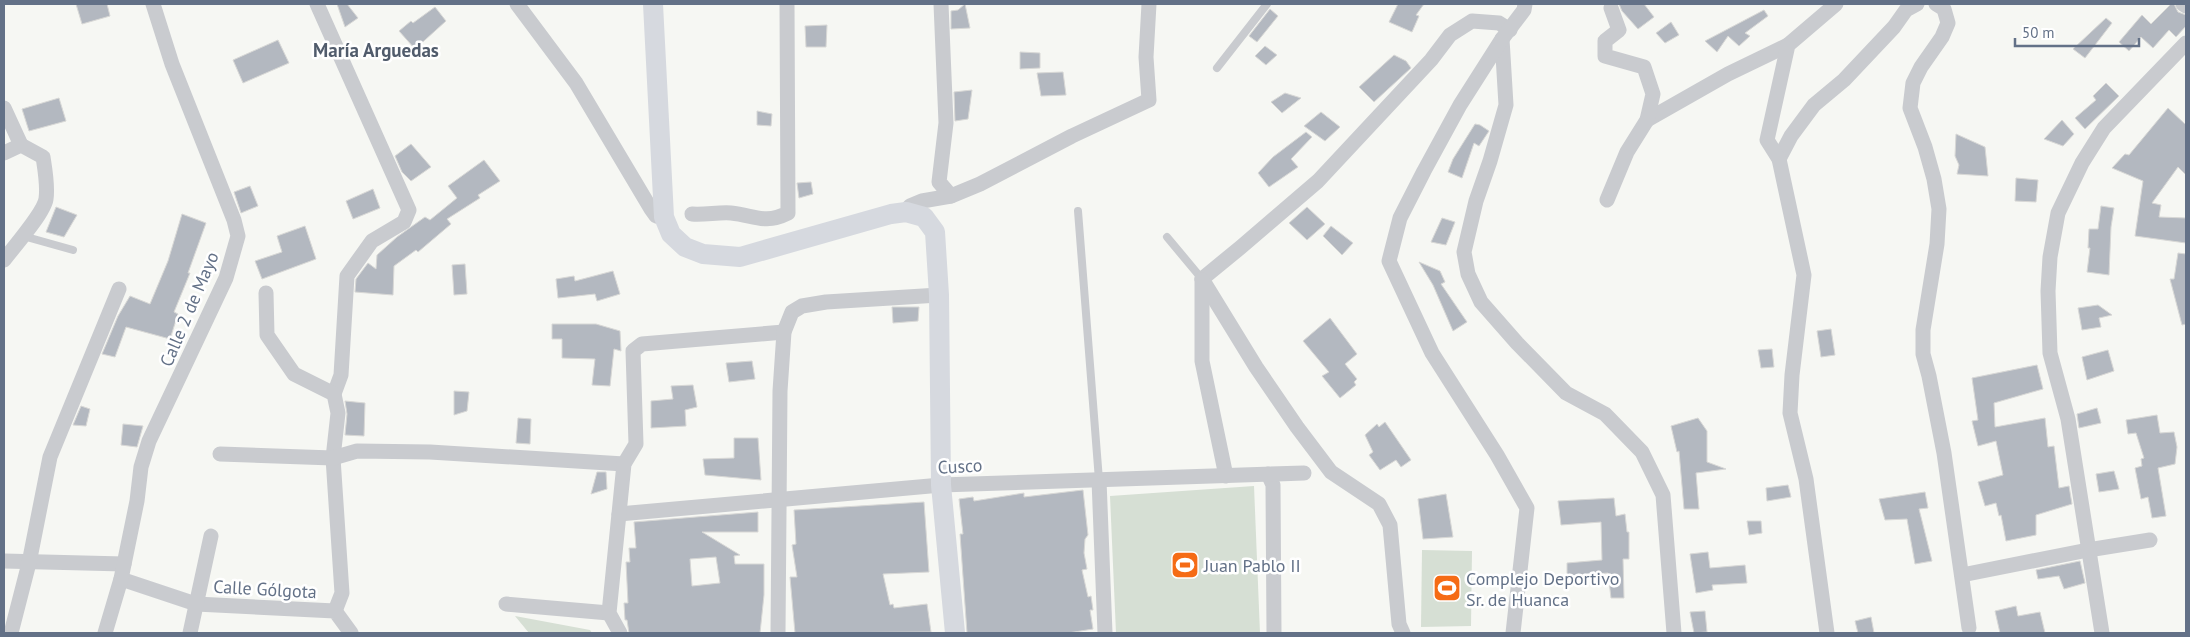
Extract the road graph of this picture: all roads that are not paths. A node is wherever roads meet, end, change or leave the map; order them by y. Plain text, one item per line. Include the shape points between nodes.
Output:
1 (153, 4) edge
2 (317, 4) edge
3 (517, 4) edge
4 (653, 4) edge
5 (787, 4) edge
6 (941, 4) edge
7 (1149, 4) edge
8 (1267, 4) edge
9 (1525, 4) edge
10 (1836, 4) edge
11 (1916, 4) edge
12 (1936, 4) edge
13 (2183, 4) edge
14 (2186, 6) edge
15 (1611, 8) dead end
16 (1504, 31) junction
17 (2186, 43) edge
18 (1788, 45) junction
19 (1217, 68) dead end
20 (4, 108) edge
21 (1647, 120) junction
22 (21, 145) junction
23 (4, 154) edge
24 (1779, 159) junction
25 (950, 196) junction
26 (1607, 200) dead end
27 (1078, 211) dead end
28 (906, 212) junction
29 (692, 214) dead end
30 (664, 217) junction
31 (24, 236) junction
32 (1167, 237) dead end
33 (73, 250) dead end
34 (4, 260) edge
35 (1202, 279) junction
36 (119, 289) dead end
37 (266, 294) dead end
38 (939, 295) junction
39 (784, 332) junction
40 (334, 394) junction
41 (220, 454) dead end
42 (333, 458) junction
43 (624, 464) junction
44 (1304, 473) dead end
45 (1268, 474) junction
46 (1226, 476) junction
47 (1099, 480) junction
48 (941, 485) junction
49 (778, 501) junction
50 (619, 514) junction
51 (211, 536) dead end
52 (2150, 540) dead end
53 (2088, 550) junction
54 (4, 561) edge
55 (29, 563) junction
56 (122, 571) junction
57 (1962, 576) junction
58 (196, 604) junction
59 (506, 604) dead end
60 (335, 611) junction
61 (609, 613) junction
62 (1969, 628) dead end
63 (12, 633) edge
64 (106, 633) edge
65 (190, 633) edge
66 (351, 633) edge
67 (620, 633) edge
68 (778, 633) edge
69 (955, 633) edge
70 (1106, 633) edge
71 (1274, 633) edge
72 (1403, 633) edge
73 (1513, 633) edge
74 (1674, 633) edge
75 (1827, 633) edge
76 (2102, 633) edge

1 - 56 street, Calle 2 de Mayo via 172,64 238,236 226,278 149,441 140,467
2 - 40 street via 410,210 404,222 372,241 348,276 341,375
3 - 30 street via 576,83 651,209 656,216
4 - 30 street
5 - 29 street via 788,213 779,218 758,220 732,213
6 - 25 street via 946,123 940,182
7 - 25 street via 1146,57 1149,100
8 - 19 lane
9 - 16 street via 1524,10
10 - 18 street
11 - 24 street via 1906,10 1844,80 1814,105
12 - 57 street via 1944,9 1948,23 1913,83 1910,108 1934,178 1939,210 1937,244 1923,330 1923,354 1944,453
13 - 14 street
15 - 21 street via 1620,30 1605,41 1605,56 1644,67 1653,94
16 - 35 street via 1472,21 1450,34 1431,60 1318,181
16 - 73 street via 1400,218 1388,261 1432,353 1527,508
16 - 74 street via 1506,105 1464,252 1468,274 1480,302 1517,343 1566,393 1605,414 1642,452 1663,495
17 - 53 street via 2104,128 2058,212 2050,257 2050,353 2068,419
18 - 21 street via 1728,74
18 - 24 street via 1767,140
20 - 22 street
21 - 26 street via 1627,152
22 - 23 street
22 - 31 street via 43,157 46,175 46,201
24 - 75 street via 1804,275 1790,413 1806,479
25 - 28 street via 922,201 910,206
27 - 47 lane
28 - 30 street via 740,257 703,254 685,246 671,234
28 - 38 street via 924,217 935,232
31 - 33 lane
31 - 34 street
32 - 35 lane
35 - 46 street via 1202,361
35 - 72 street via 1256,367 1331,472 1380,504 1390,525 1399,624
36 - 55 street via 50,457
37 - 40 street via 267,335 294,374
38 - 39 street via 802,306 792,312
38 - 48 street
39 - 43 street via 642,344 634,352 636,444
39 - 49 street
40 - 42 street via 338,413
41 - 42 street
42 - 43 street via 356,451 430,452
42 - 60 street via 342,593
43 - 50 street
44 - 45 street, Cusco
45 - 46 street, Cusco
45 - 71 street via 1273,485
46 - 47 street, Cusco
47 - 48 street, Cusco
47 - 70 street
48 - 49 street, Cusco
48 - 69 street
49 - 50 street, Cusco
49 - 68 street
50 - 61 street
51 - 58 street
52 - 53 street
53 - 57 street
53 - 76 street
54 - 55 street, Calle Gólgota
55 - 56 street, Calle Gólgota
55 - 63 street
56 - 58 street, Calle Gólgota
56 - 64 street, Calle 2 de Mayo
57 - 62 street
58 - 60 street, Calle Gólgota
58 - 65 street
59 - 61 street
60 - 66 street, Calle Gólgota
61 - 67 street

